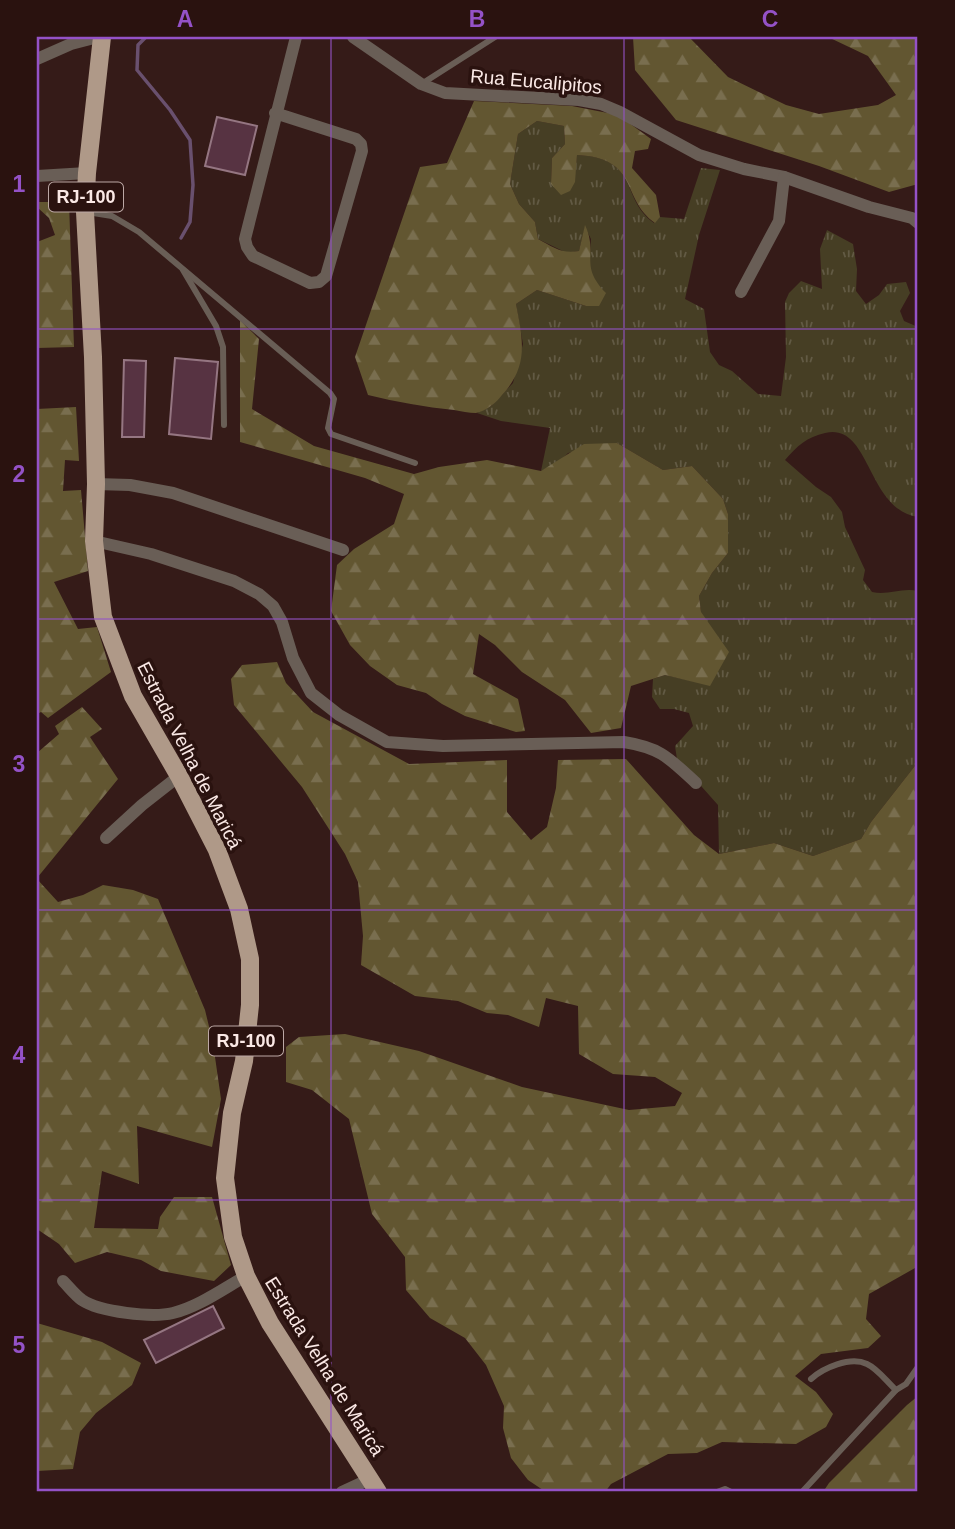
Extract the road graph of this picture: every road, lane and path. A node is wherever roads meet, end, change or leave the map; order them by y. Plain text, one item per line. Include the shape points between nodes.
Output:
1 (100, 37) edge
2 (296, 37) edge
3 (353, 37) edge
4 (495, 37) edge
5 (38, 56) edge
6 (421, 84) junction
7 (275, 113) junction
8 (87, 173) junction
9 (37, 176) edge
10 (785, 177) junction
11 (85, 212) junction
12 (918, 223) edge
13 (180, 265) junction
14 (741, 292) dead end
15 (223, 425) dead end
16 (415, 463) dead end
17 (96, 484) junction
18 (94, 541) junction
19 (343, 550) dead end
20 (179, 776) junction
21 (696, 783) dead end
22 (106, 838) dead end
23 (246, 1276) junction
24 (63, 1280) dead end
25 (918, 1367) edge
26 (811, 1379) dead end
27 (896, 1390) junction
28 (374, 1486) edge
29 (342, 1492) edge
30 (717, 1492) edge
31 (730, 1492) edge
32 (802, 1492) edge

1 - 5 street
1 - 8 main road, Estrada Velha de Maricá / RJ-100
2 - 7 street
3 - 6 street, Rua Eucalipitos
4 - 6 lane
6 - 10 street, Rua Eucalipitos via 444,93 601,104 699,155
7 - 7 street via 361,144 326,276 319,282 310,283 253,256 247,247 245,239
8 - 9 street
8 - 11 main road, Estrada Velha de Maricá / RJ-100
10 - 12 street, Rua Eucalipitos
10 - 14 street via 779,221
11 - 13 lane via 112,216
11 - 17 main road, Estrada Velha de Maricá / RJ-100
13 - 15 lane via 216,326 223,347
13 - 16 lane via 330,393 334,399 328,428 331,434
17 - 18 main road, Estrada Velha de Maricá / RJ-100
17 - 19 street via 173,493
18 - 20 main road, Estrada Velha de Maricá / RJ-100 via 103,617 133,696
18 - 21 street via 151,554 258,594 273,606 282,622 311,693 387,742 443,746 624,742 647,746 668,757
20 - 22 street
20 - 23 main road, Estrada Velha de Maricá / RJ-100 via 217,850 239,909 250,959 244,1061 232,1113 225,1178 233,1237
23 - 24 street via 173,1313 152,1314 94,1306
23 - 28 main road, Estrada Velha de Maricá / RJ-100
25 - 27 lane
26 - 27 lane via 825,1368 863,1362
27 - 32 lane
28 - 29 street
30 - 31 lane

